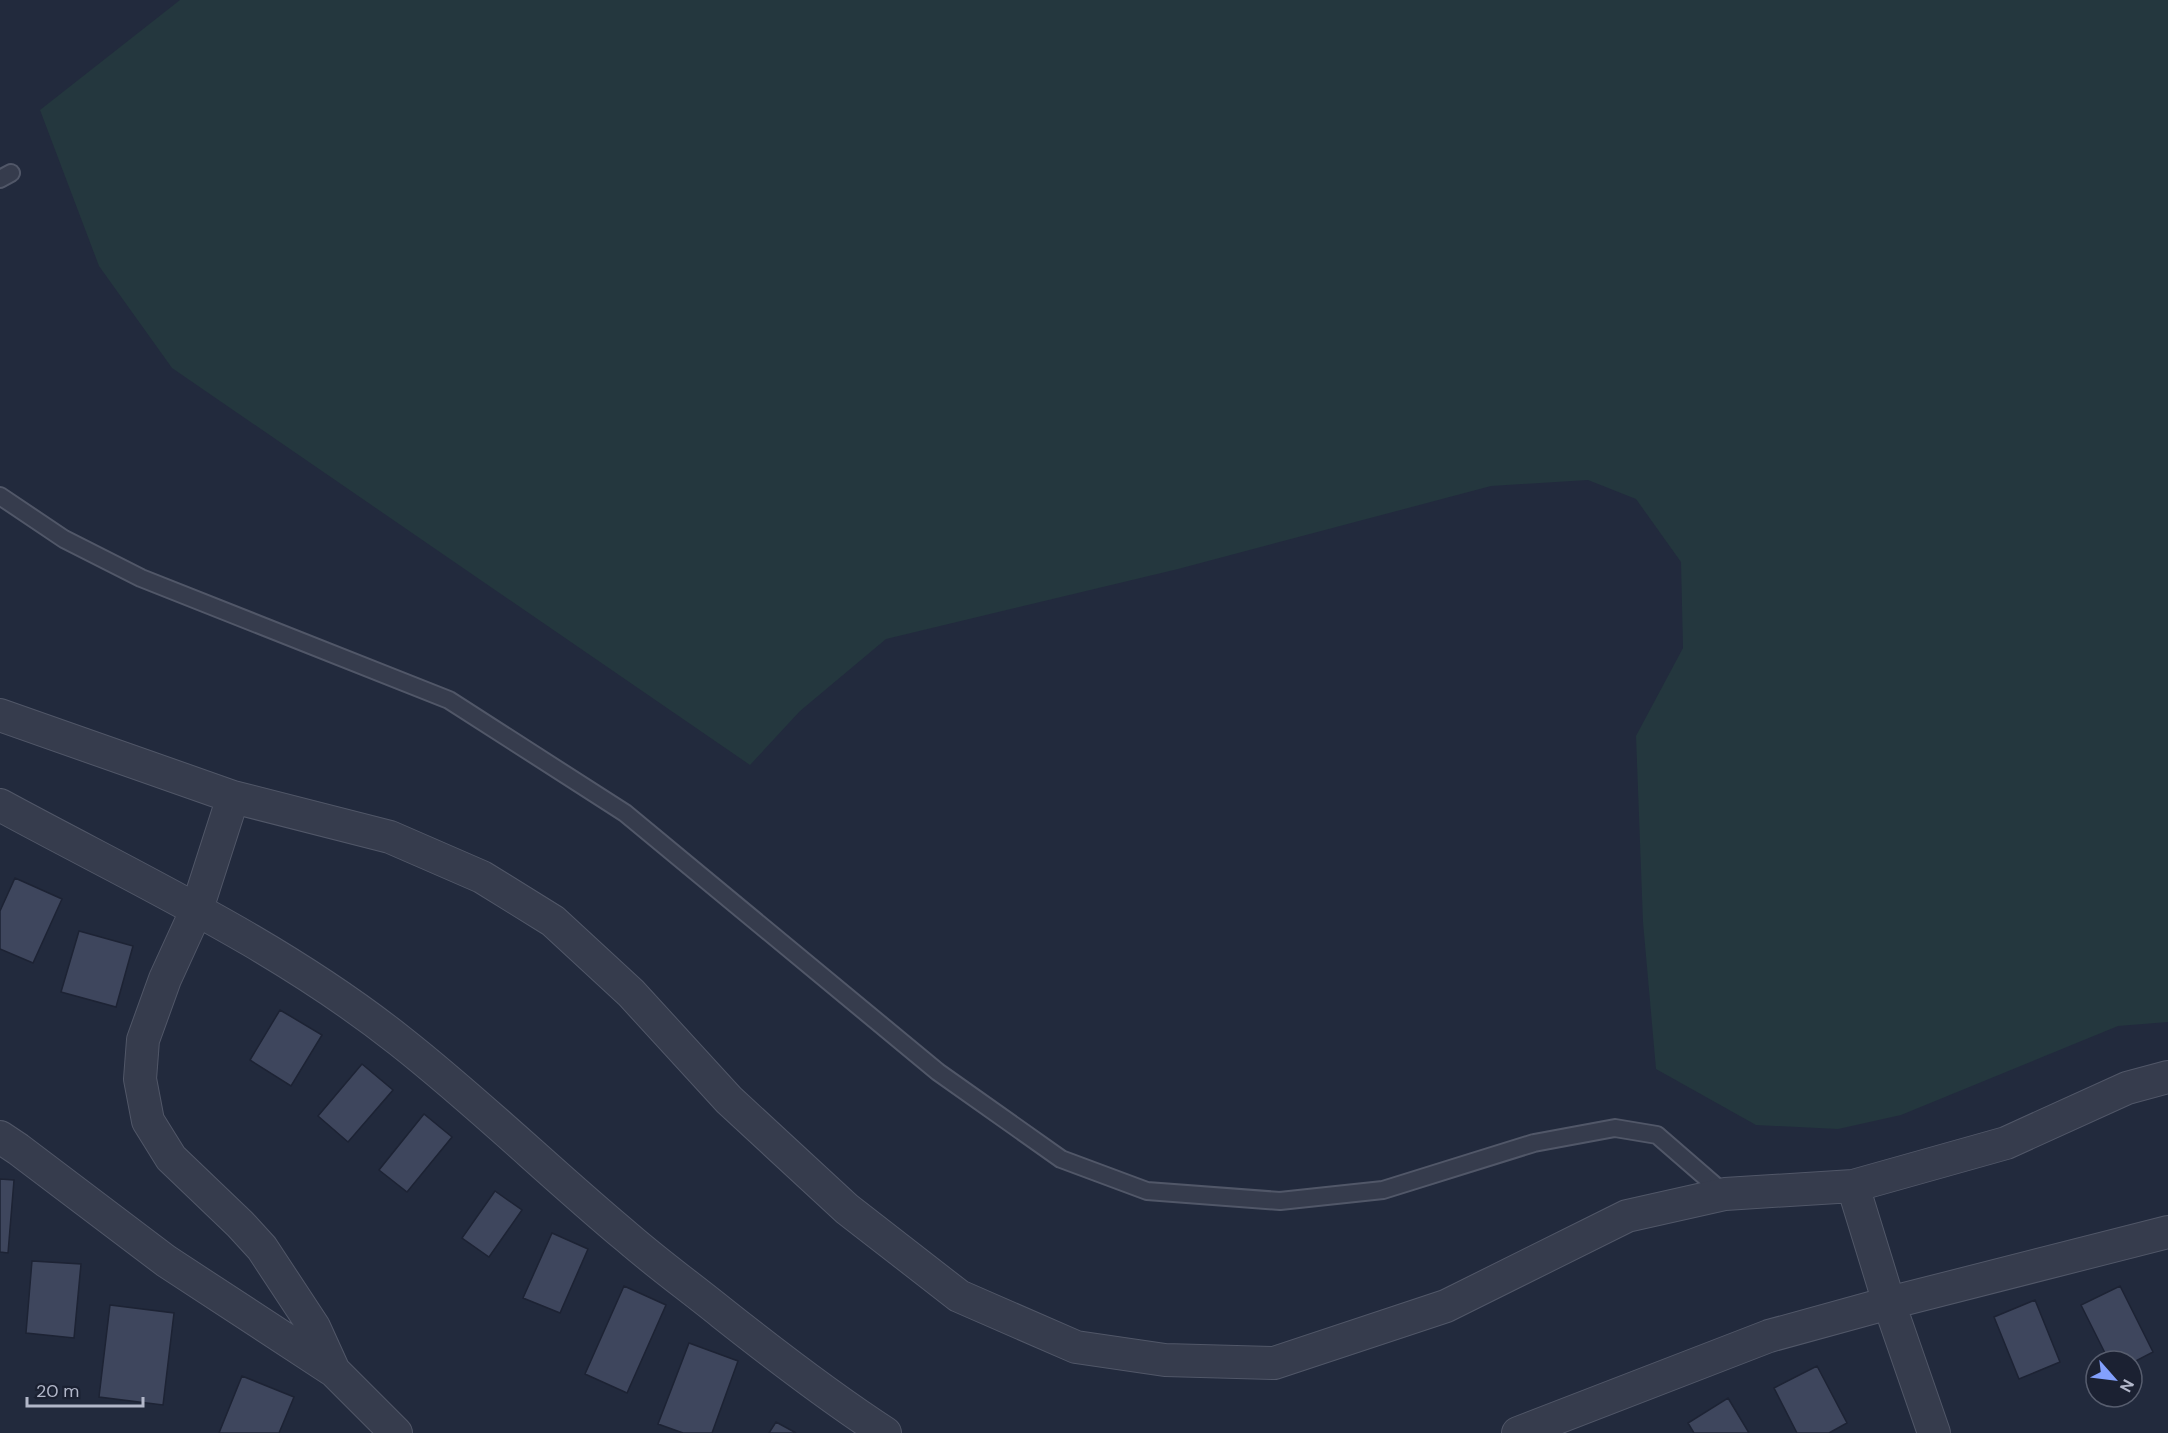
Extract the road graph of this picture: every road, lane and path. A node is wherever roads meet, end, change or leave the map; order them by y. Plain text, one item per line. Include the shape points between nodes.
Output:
1 (0, 496) edge
2 (0, 715) edge
3 (233, 797) junction
4 (0, 806) edge
5 (197, 909) junction
6 (2168, 1077) edge
7 (0, 1137) edge
8 (1853, 1186) junction
9 (1725, 1194) junction
10 (2168, 1232) edge
11 (1889, 1302) junction
12 (334, 1371) junction
13 (396, 1433) edge
14 (885, 1433) edge
15 (1518, 1433) edge
16 (1934, 1433) edge

1 - 9 lane via 64,539 141,578 449,700 625,813 938,1072 1061,1159 1147,1191 1280,1201 1383,1190 1534,1143 1615,1128 1657,1135
2 - 3 street
3 - 5 street
3 - 9 street via 390,837 482,877 553,921 631,993 729,1100 847,1209 959,1296 1076,1347 1165,1360 1274,1363 1446,1306 1627,1216
4 - 5 street
5 - 12 street via 143,1040 140,1079 148,1121 171,1158 262,1248 314,1327
5 - 14 street via 337,994 400,1041 629,1240 807,1380
6 - 8 street via 2127,1088 2006,1143
7 - 12 street via 166,1261
8 - 9 street
8 - 11 street
10 - 11 street
11 - 15 street via 1769,1336
11 - 16 street
12 - 13 street

